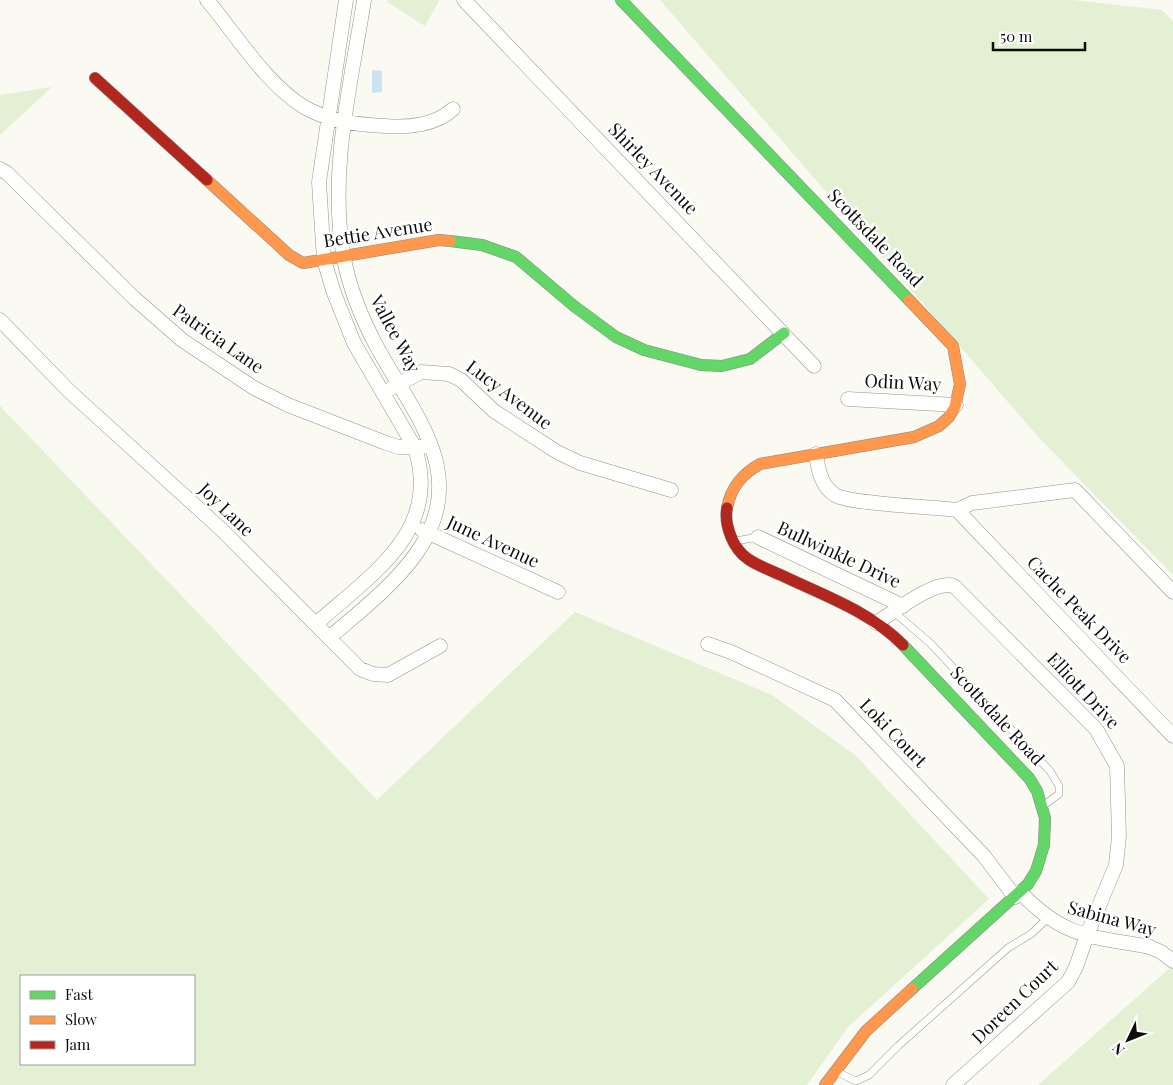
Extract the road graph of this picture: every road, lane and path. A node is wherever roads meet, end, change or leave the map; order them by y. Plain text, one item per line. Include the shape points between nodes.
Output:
1 (207, 0) edge
2 (346, 0) edge
3 (364, 0) edge
4 (464, 0) edge
5 (621, 0) edge
6 (95, 78) dead end
7 (453, 110) dead end
8 (327, 116) junction
9 (345, 121) junction
10 (0, 170) edge
11 (344, 257) junction
12 (324, 260) junction
13 (0, 320) edge
14 (784, 334) junction
15 (814, 366) dead end
16 (399, 383) junction
17 (383, 394) junction
18 (848, 399) dead end
19 (956, 405) junction
20 (434, 447) junction
21 (415, 448) junction
22 (816, 454) junction
23 (671, 490) dead end
24 (957, 510) junction
25 (412, 526) junction
26 (429, 533) junction
27 (758, 537) joint
28 (733, 542) junction
29 (558, 592) dead end
30 (1173, 592) edge
31 (899, 609) junction
32 (876, 623) junction
33 (316, 624) junction
34 (329, 638) junction
35 (708, 644) dead end
36 (440, 646) dead end
37 (1173, 736) edge
38 (1044, 805) junction
39 (1018, 894) junction
40 (1048, 918) junction
41 (1087, 935) junction
42 (1170, 954) edge
43 (835, 1070) junction
44 (825, 1085) edge
45 (953, 1085) edge

1 - 8 street via 252,58 290,96 303,106
2 - 8 street
3 - 9 street, Vallee Way
4 - 14 street, Shirley Avenue
5 - 19 street, Scottsdale Road via 953,346 961,372
6 - 12 street, Bettie Avenue via 289,255 303,263
7 - 9 street via 444,118 412,125 359,125
8 - 9 street
8 - 12 street via 319,182
9 - 11 street, Vallee Way via 338,180
10 - 21 street, Patricia Lane via 7,173 165,326 224,370 288,405 386,443
11 - 12 street, Bettie Avenue
11 - 14 street, Bettie Avenue via 439,240 501,250 532,269 616,337 644,350 702,365 736,364 765,349
11 - 16 street, Vallee Way via 360,314
12 - 17 street via 354,343
13 - 33 street, Joy Lane via 69,391 222,530
14 - 15 street, Shirley Avenue
16 - 17 street, Lucy Avenue
16 - 20 street, Vallee Way
16 - 23 street, Lucy Avenue via 421,372 449,374 461,380 494,411 556,452 580,463
17 - 21 street
18 - 19 street, Odin Way
19 - 22 street, Scottsdale Road via 944,421 928,432
20 - 21 street, Patricia Lane
20 - 26 street, Vallee Way via 439,478 436,510
21 - 25 street via 421,467 422,489
22 - 24 street via 818,472 835,495 853,500
22 - 28 street, Scottsdale Road via 767,461 745,473 736,483 726,509
24 - 30 street via 972,503 1075,490
24 - 37 street, Cache Peak Drive
25 - 26 street, June Avenue
25 - 33 street via 392,554
26 - 29 street, June Avenue
26 - 34 street, Vallee Way via 392,582
27 - 28 lane
27 - 31 street, Bullwinkle Drive
28 - 32 street, Scottsdale Road via 747,559 759,567 841,603
31 - 32 street, Elliott Drive
31 - 38 lane via 1050,772 1059,786 1059,794
31 - 41 street, Elliott Drive via 941,584 954,586 1096,729 1107,746 1117,766 1119,836 1116,865
32 - 38 street, Scottsdale Road via 921,662 1029,778
33 - 34 street, Joy Lane
34 - 36 street, Joy Lane via 360,669 374,674 388,675
35 - 39 street, Loki Court via 835,700
38 - 39 street, Scottsdale Road via 1047,837 1044,854
39 - 40 street, Sabina Way
39 - 43 street, Scottsdale Road via 866,1031
40 - 41 street, Sabina Way via 1071,931
40 - 43 lane via 1031,934 1008,948 862,1080 852,1081
41 - 42 street, Sabina Way
41 - 45 street, Doreen Court via 1068,982
43 - 44 street, Scottsdale Road

